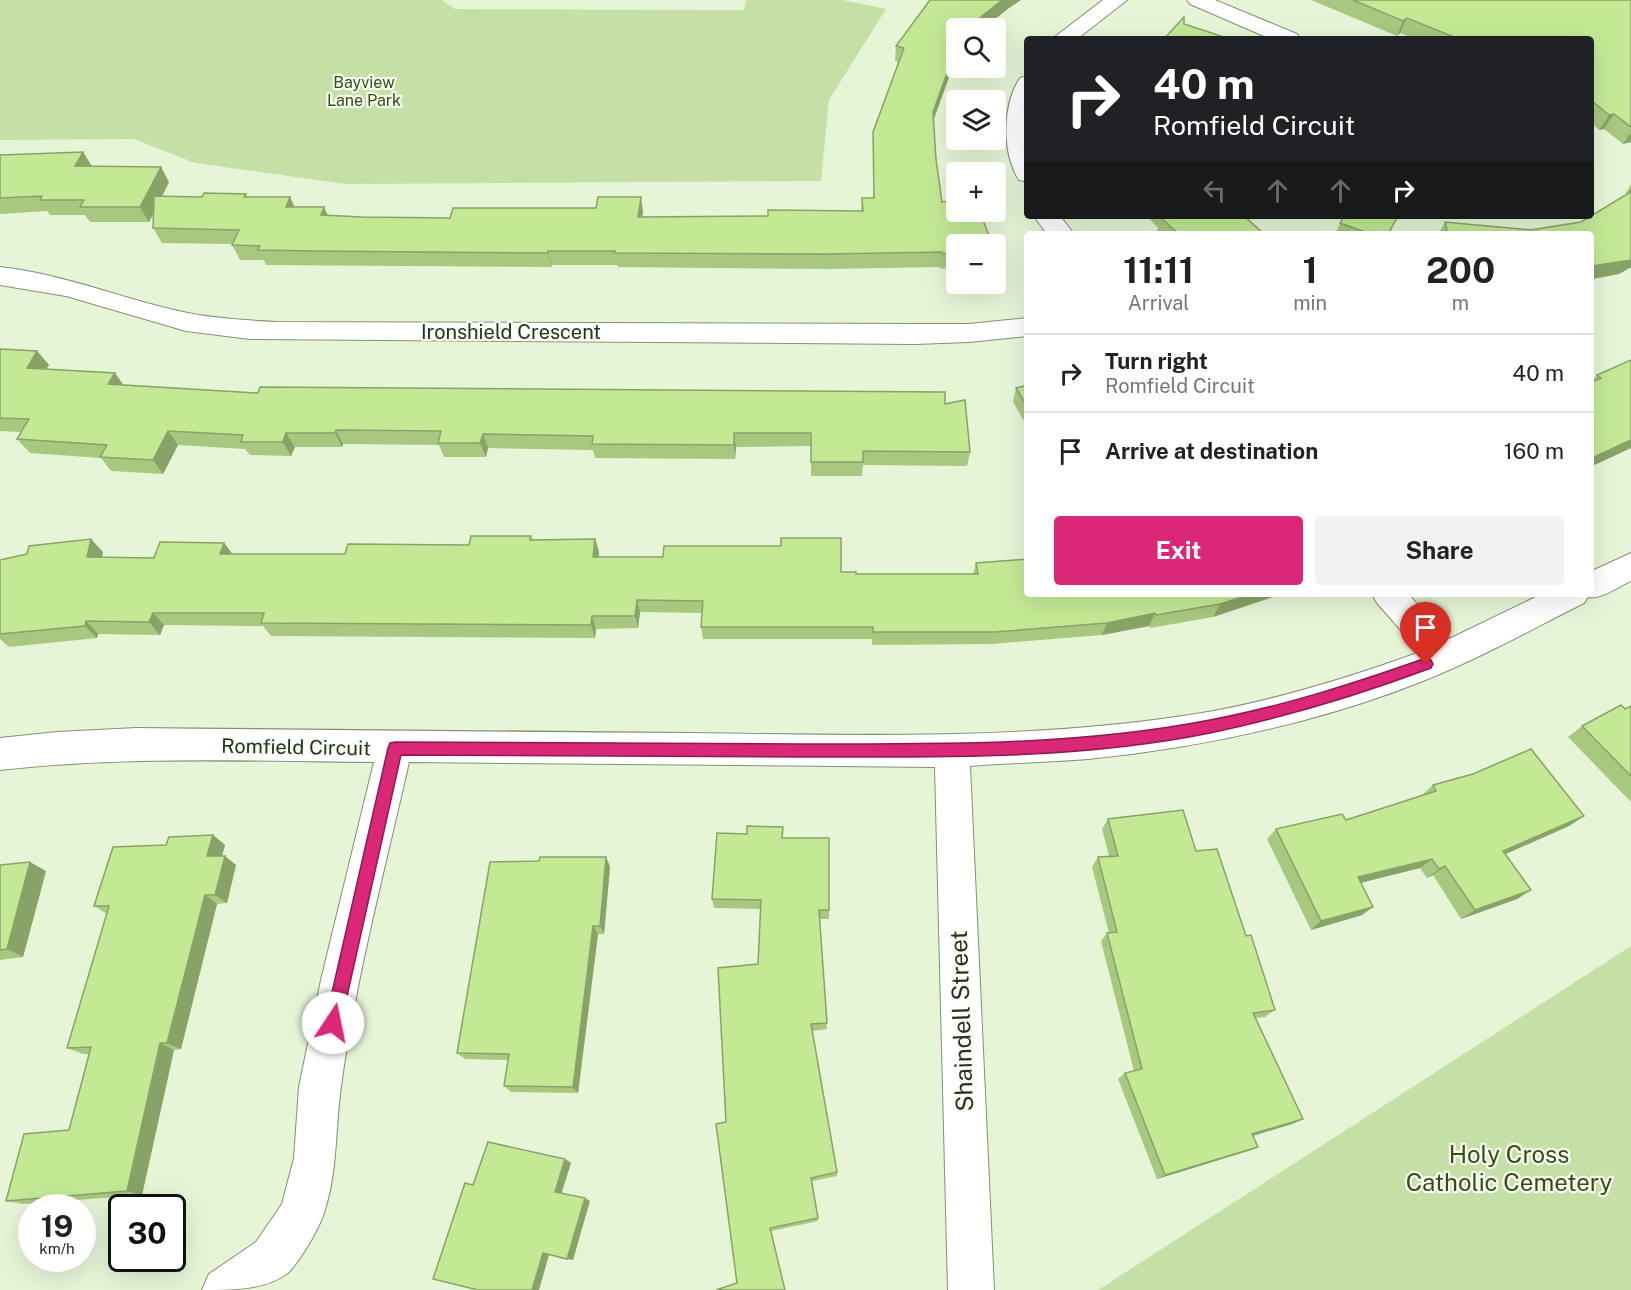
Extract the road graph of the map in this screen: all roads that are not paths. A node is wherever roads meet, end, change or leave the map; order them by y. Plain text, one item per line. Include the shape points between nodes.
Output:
1 (1117, 0) edge
2 (1197, 0) edge
3 (1068, 36) edge
4 (1281, 36) edge
5 (1024, 98) edge
6 (1024, 166) edge
7 (1049, 219) edge
8 (1059, 231) edge
9 (0, 276) edge
10 (1024, 327) edge
11 (1631, 566) edge
12 (1594, 584) edge
13 (1391, 597) edge
14 (1567, 597) edge
15 (1446, 657) junction
16 (395, 748) junction
17 (952, 751) junction
18 (0, 754) edge
19 (225, 1290) edge
20 (971, 1290) edge

1 - 3 street
2 - 4 street
5 - 6 street via 1018,120
7 - 8 street
9 - 10 street, Ironshield Crescent via 50,282 175,320 275,331 915,334
11 - 12 street
13 - 15 street
14 - 15 street, Romfield Circuit
15 - 17 street, Romfield Circuit via 1345,693 1208,727 1089,743
16 - 17 street, Romfield Circuit
16 - 18 street, Romfield Circuit via 137,744
16 - 19 street via 341,980 320,1088 315,1158 302,1214 272,1258
17 - 20 street, Shaindell Street

